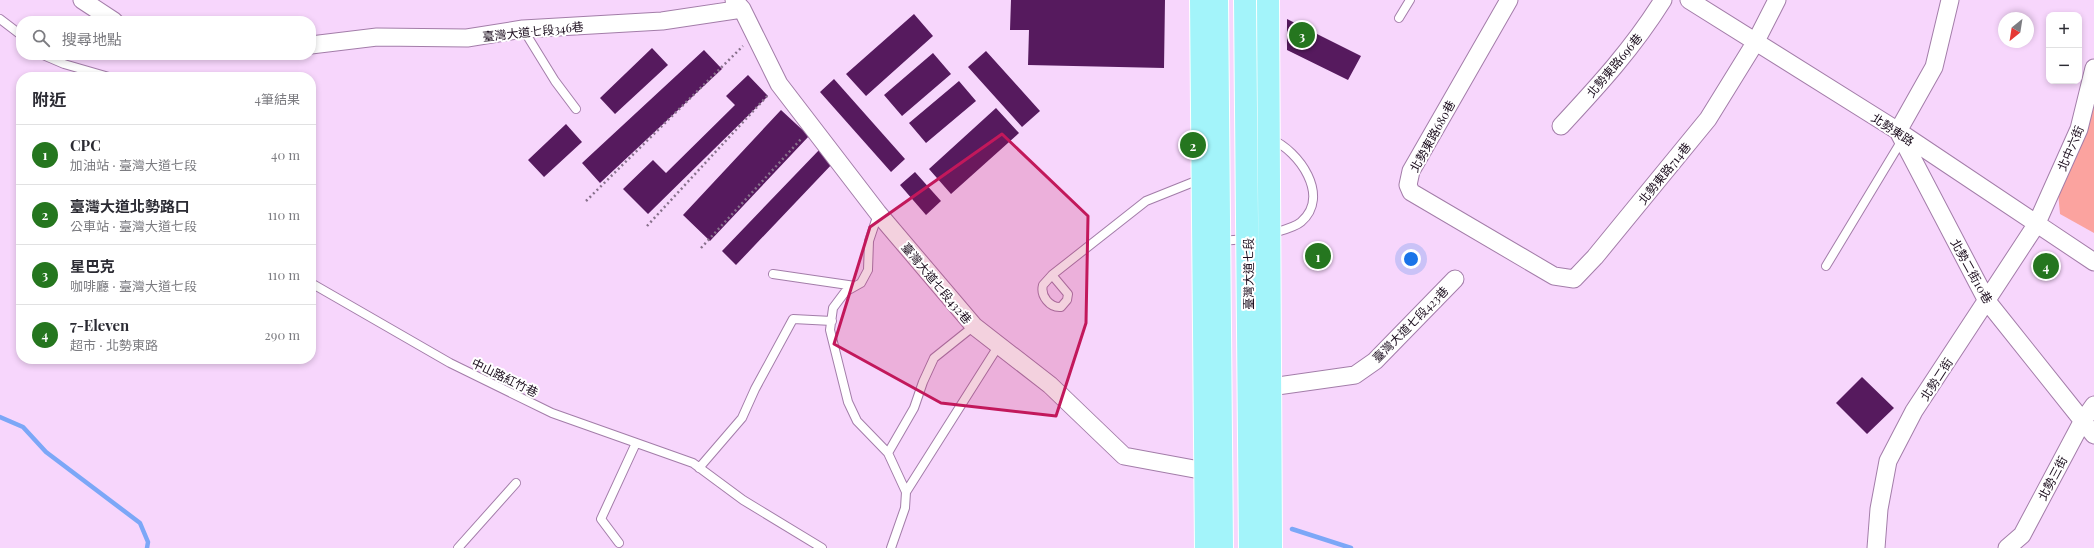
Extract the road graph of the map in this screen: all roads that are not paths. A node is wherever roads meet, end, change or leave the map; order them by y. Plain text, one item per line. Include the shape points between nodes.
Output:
1 (82, 0) edge
2 (1201, 0) edge
3 (1217, 0) edge
4 (1245, 0) edge
5 (1268, 0) edge
6 (1410, 0) edge
7 (1509, 0) edge
8 (1663, 0) edge
9 (1689, 0) edge
10 (1777, 0) edge
11 (1950, 0) edge
12 (738, 4) edge
13 (106, 16) edge
14 (1399, 18) dead end
15 (0, 19) edge
16 (523, 29) junction
17 (16, 31) edge
18 (1755, 43) junction
19 (316, 44) edge
20 (55, 60) edge
21 (2094, 68) edge
22 (92, 72) edge
23 (576, 110) dead end
24 (1561, 126) dead end
25 (1900, 136) junction
26 (1246, 137) junction
27 (1269, 138) junction
28 (1203, 178) junction
29 (878, 213) junction
30 (2036, 225) junction
31 (1258, 237) junction
32 (1211, 241) junction
33 (2094, 262) edge
34 (1826, 266) dead end
35 (773, 274) dead end
36 (1052, 275) dead end
37 (1554, 276) joint
38 (1455, 279) dead end
39 (316, 286) edge
40 (855, 286) junction
41 (1987, 301) junction
42 (832, 321) junction
43 (974, 326) junction
44 (999, 345) junction
45 (1270, 387) junction
46 (2094, 405) edge
47 (2082, 422) junction
48 (2094, 435) edge
49 (636, 443) junction
50 (888, 453) junction
51 (699, 468) junction
52 (1205, 471) junction
53 (516, 484) dead end
54 (906, 492) junction
55 (619, 543) dead end
56 (458, 548) edge
57 (822, 548) edge
58 (891, 548) edge
59 (1206, 548) edge
60 (1222, 548) edge
61 (1250, 548) edge
62 (1271, 548) edge
63 (1876, 548) edge
64 (2007, 548) edge

1 - 13 street
2 - 28 main road
3 - 32 main road
4 - 26 main road, 臺灣大道七段
5 - 27 main road, 臺灣大道七段
6 - 14 lane
7 - 37 street, 北勢東路680巷 via 1411,171 1408,185 1411,192
8 - 24 street, 北勢東路696巷 via 1622,59
9 - 18 street, 北勢東路
10 - 18 street
11 - 25 street via 1934,67
12 - 16 street, 臺灣大道七段346巷 via 662,21
12 - 29 street, 臺灣大道七段432巷 via 779,84
15 - 17 lane
16 - 19 street, 臺灣大道七段346巷 via 467,38 377,37
16 - 23 lane
18 - 25 street, 北勢東路
18 - 37 street, 北勢東路714巷 via 1708,119 1595,257 1574,279
20 - 22 lane
21 - 30 street, 北中六街 via 2079,129
25 - 30 street, 北勢東路
25 - 34 lane
25 - 41 street, 北勢二街10巷
26 - 27 lane
26 - 31 main road, 臺灣大道七段
27 - 31 main road, 臺灣大道七段
27 - 31 lane via 1282,145 1300,161 1314,193 1310,209 1301,222
28 - 32 main road
28 - 36 lane via 1146,201
29 - 40 lane via 869,241 868,270 861,283
29 - 43 street, 臺灣大道七段432巷
30 - 33 street, 北勢東路
30 - 41 street, 北勢二街
31 - 32 lane
31 - 45 main road, 臺灣大道七段
31 - 61 main road, 臺灣大道七段
32 - 52 main road
32 - 60 main road
35 - 40 lane
38 - 45 street, 臺灣大道七段423巷 via 1375,361 1355,375
39 - 49 lane, 中山路紅竹巷 via 450,363 552,413
40 - 42 lane via 845,292 833,308
41 - 47 street, 北勢二街10巷
41 - 63 street, 北勢二街 via 1914,411 1888,461 1879,509
42 - 50 lane via 830,330 848,402 857,421
42 - 51 lane via 793,319 742,418
43 - 44 street, 臺灣大道七段432巷
43 - 50 lane via 934,358 914,408
44 - 52 street, 臺灣大道七段432巷 via 1050,385 1124,456
44 - 54 lane
45 - 62 main road, 臺灣大道七段
46 - 47 street, 北勢三街
47 - 48 street, 北勢二街10巷
47 - 64 street, 北勢三街 via 2022,535
49 - 51 lane, 中山路紅竹巷 via 693,463
49 - 55 lane via 601,519
50 - 54 lane
51 - 57 lane, 中山路紅竹巷 via 743,500
52 - 59 main road
53 - 56 lane
54 - 58 lane via 905,508

